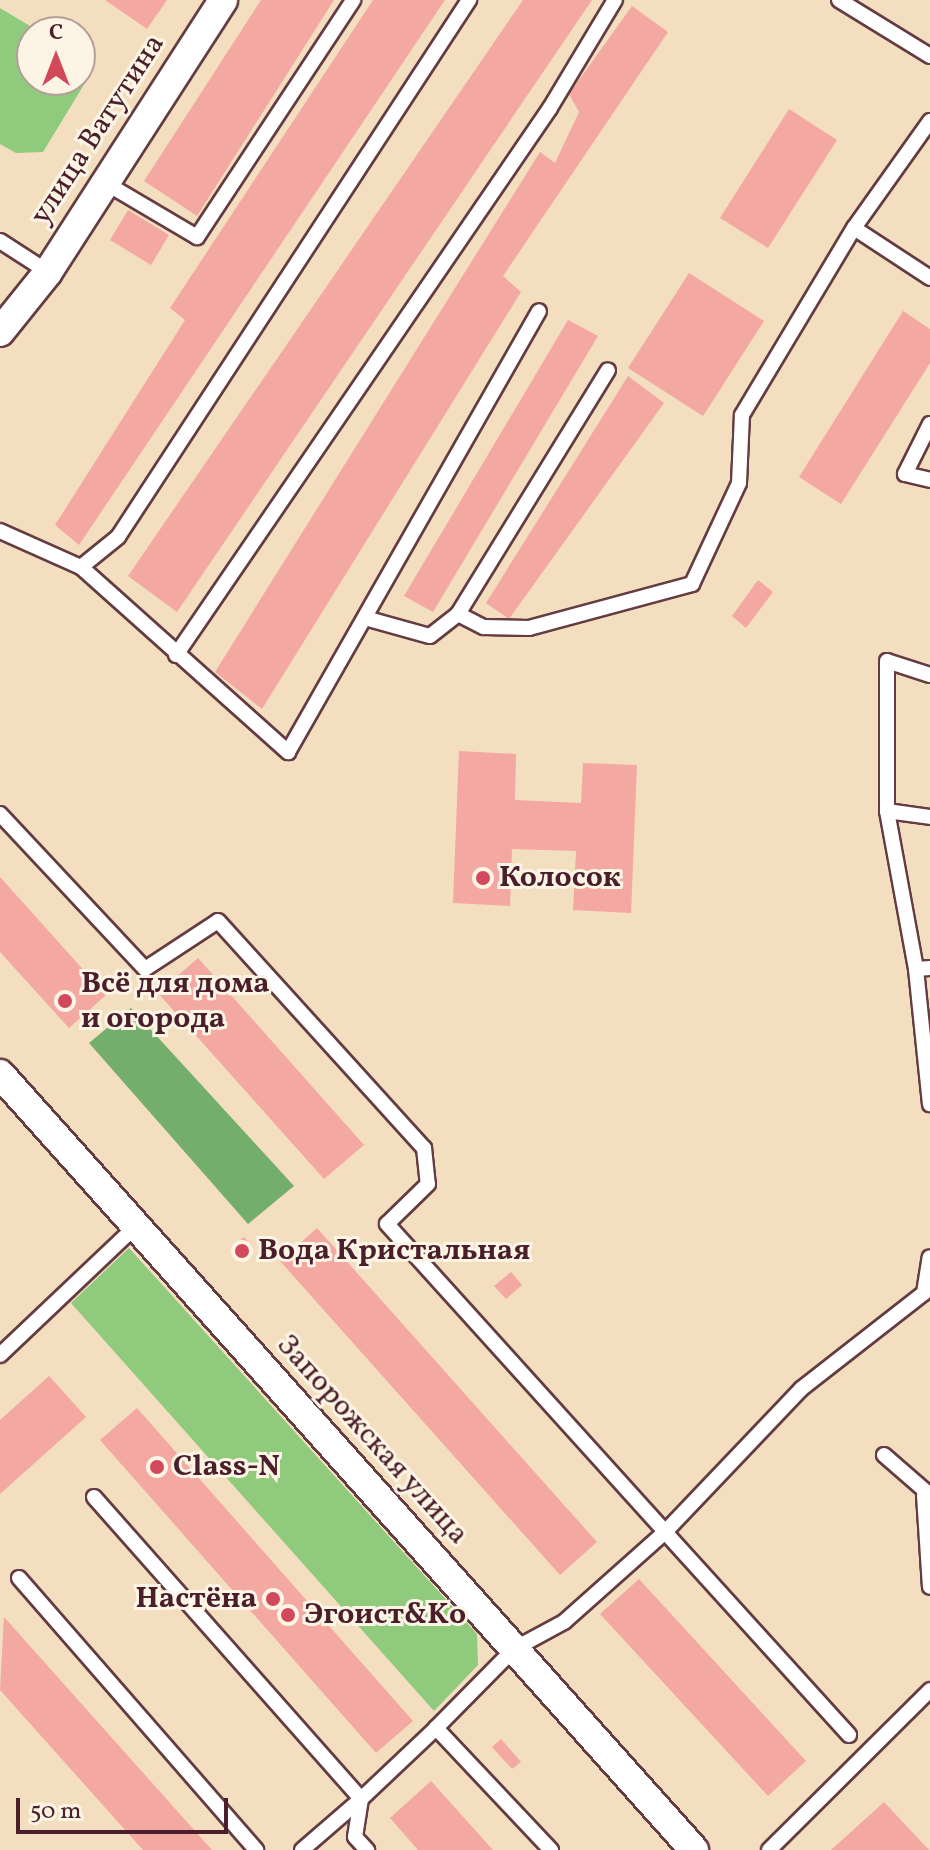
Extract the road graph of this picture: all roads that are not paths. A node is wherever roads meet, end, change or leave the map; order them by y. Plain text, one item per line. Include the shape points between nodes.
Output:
1 (223, 0) edge
2 (353, 0) edge
3 (469, 0) edge
4 (615, 0) edge
5 (839, 0) edge
6 (930, 56) edge
7 (930, 121) edge
8 (103, 182) junction
9 (854, 228) junction
10 (0, 241) edge
11 (48, 272) junction
12 (930, 278) edge
13 (539, 311) dead end
14 (0, 332) edge
15 (608, 370) dead end
16 (930, 424) edge
17 (930, 480) edge
18 (0, 531) edge
19 (81, 567) junction
20 (458, 614) junction
21 (365, 618) junction
22 (176, 655) junction
23 (930, 675) edge
24 (887, 811) junction
25 (0, 814) edge
26 (930, 817) edge
27 (923, 969) edge
28 (3, 1084) edge
29 (930, 1104) edge
30 (136, 1226) junction
31 (930, 1257) edge
32 (927, 1294) edge
33 (0, 1355) edge
34 (884, 1455) dead end
35 (927, 1495) edge
36 (94, 1497) dead end
37 (665, 1532) junction
38 (19, 1578) dead end
39 (930, 1587) edge
40 (514, 1649) junction
41 (930, 1690) edge
42 (436, 1728) junction
43 (849, 1735) dead end
44 (361, 1799) junction
45 (256, 1850) edge
46 (302, 1850) edge
47 (367, 1850) edge
48 (551, 1850) edge
49 (694, 1850) edge
50 (769, 1850) edge

1 - 8 street, улица Ватутина
2 - 8 lane via 197,237
3 - 19 lane via 118,537
4 - 22 lane via 550,108
5 - 6 lane
7 - 9 lane
8 - 11 street, улица Ватутина
9 - 12 lane
9 - 20 lane via 742,415 739,483 692,584 529,628 484,627
10 - 11 lane
11 - 14 street, улица Ватутина
13 - 21 lane
15 - 20 lane
16 - 17 lane via 905,474
18 - 19 lane
19 - 22 lane
20 - 21 lane via 430,636
21 - 22 lane via 288,752
23 - 24 lane via 887,661
24 - 26 lane
24 - 27 lane
25 - 37 lane via 145,969 218,921 424,1148 428,1184 387,1224
27 - 29 lane
28 - 30 street, Запорожская улица
30 - 33 lane
30 - 40 street, Запорожская улица
31 - 32 lane
32 - 37 lane via 801,1389
34 - 35 lane
35 - 39 lane
36 - 44 lane
37 - 40 lane via 564,1622
37 - 43 lane
38 - 45 lane
40 - 42 lane
40 - 49 street, Запорожская улица
41 - 50 lane
42 - 44 lane
42 - 48 lane
44 - 46 lane
44 - 47 lane via 355,1837

